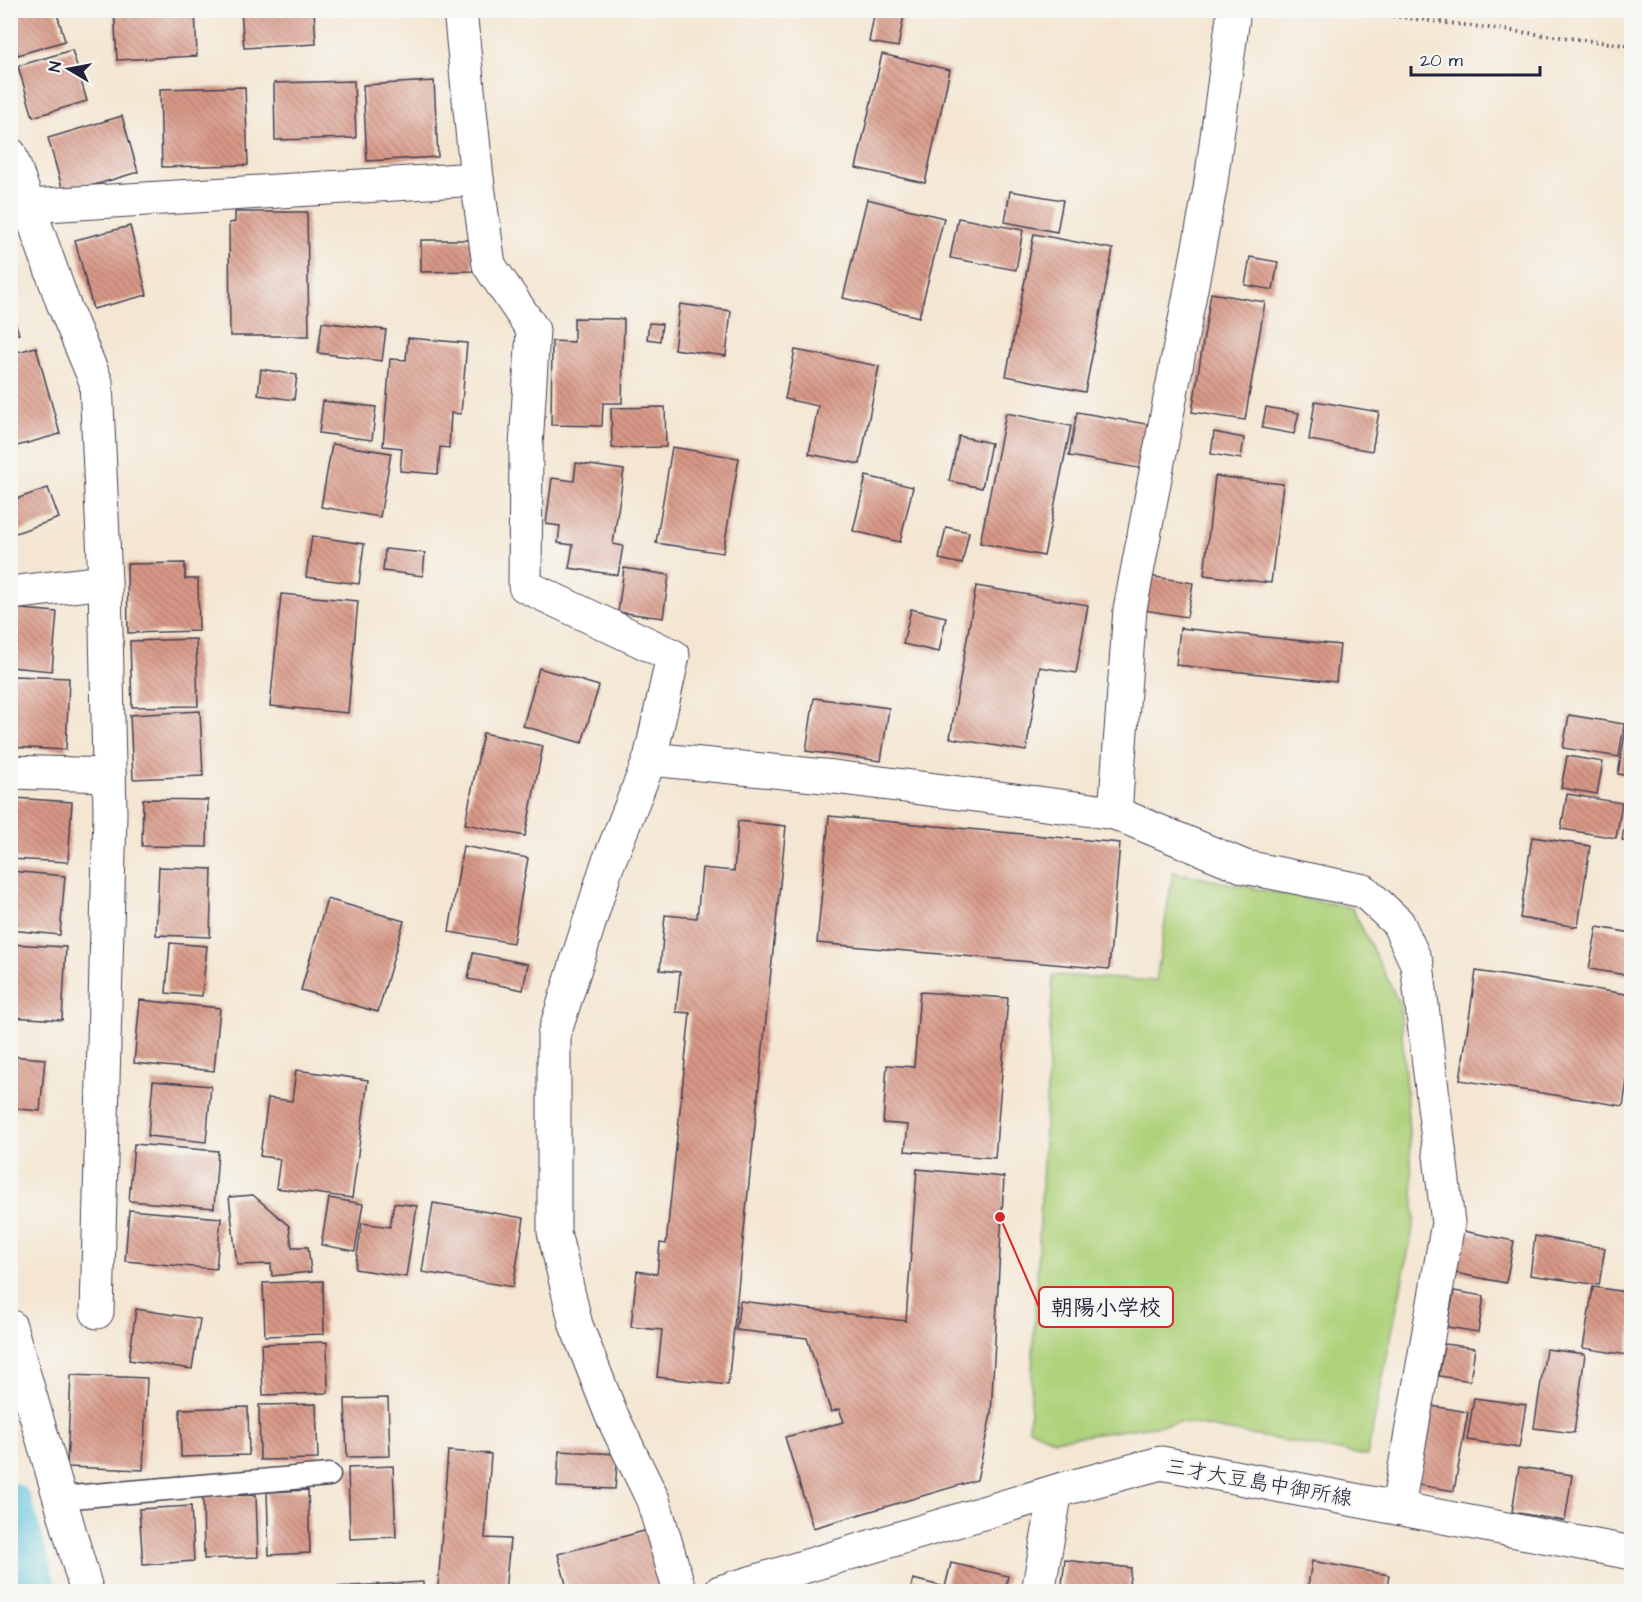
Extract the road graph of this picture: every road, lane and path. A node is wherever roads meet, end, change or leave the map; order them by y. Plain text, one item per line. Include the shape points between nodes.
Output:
1 (460, 10) edge
2 (1234, 10) edge
3 (1345, 10) edge
4 (1632, 46) edge
5 (10, 154) edge
6 (477, 179) junction
7 (29, 206) junction
8 (105, 582) junction
9 (10, 593) edge
10 (650, 759) junction
11 (10, 772) edge
12 (109, 774) junction
13 (1115, 813) junction
14 (97, 1312) dead end
15 (10, 1326) edge
16 (329, 1475) dead end
17 (1056, 1491) junction
18 (60, 1498) junction
19 (1398, 1507) junction
20 (1632, 1552) edge
21 (87, 1592) edge
22 (680, 1592) edge
23 (720, 1592) edge
24 (1038, 1592) edge

1 - 6 street
2 - 13 street via 1210,189 1130,609
3 - 4 path
5 - 7 street
6 - 7 street
6 - 10 street via 489,265 533,330 526,447 525,585 673,656
7 - 8 street via 96,382
8 - 9 street
8 - 12 street
10 - 13 street via 834,777
10 - 22 street via 607,866 554,1035 554,1232 576,1325 611,1414 653,1500
11 - 12 street
12 - 14 street
13 - 19 street via 1245,867 1364,891 1398,923 1417,964 1448,1223
15 - 18 street
16 - 18 lane
17 - 19 street, 三才大豆島中御所線 via 1161,1463
17 - 23 street, 三才大豆島中御所線
17 - 24 street
18 - 21 street
19 - 20 street, 三才大豆島中御所線

